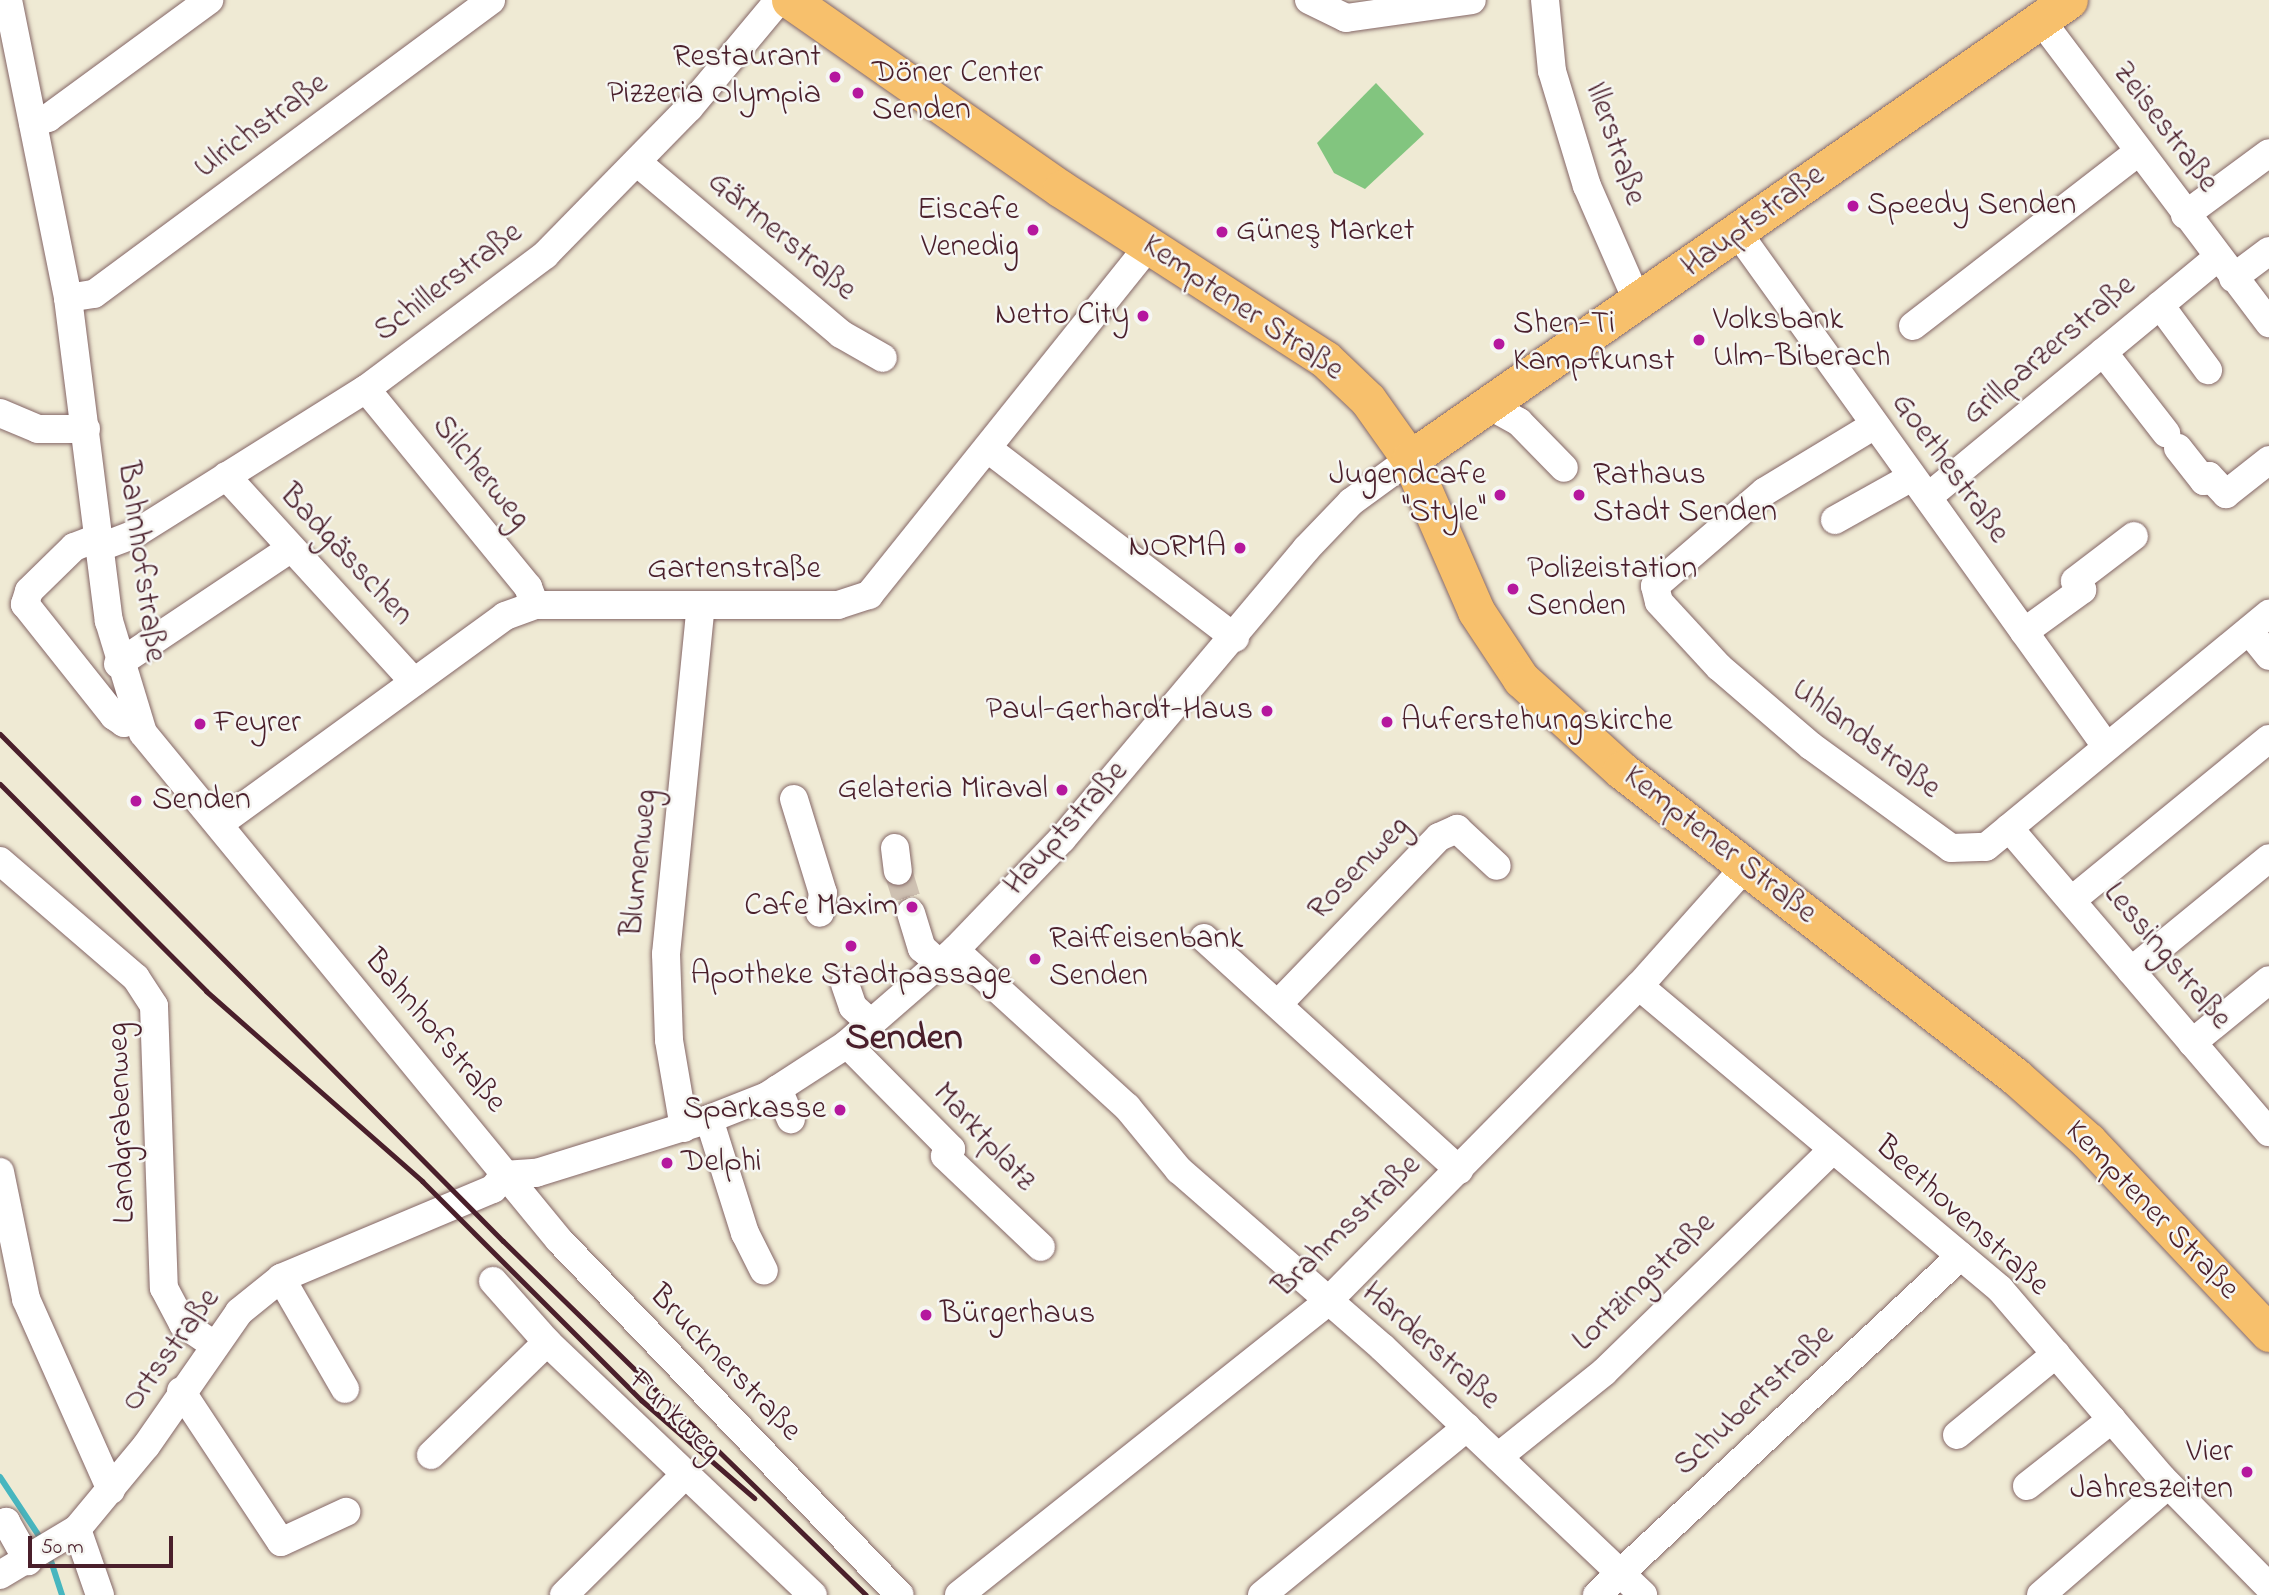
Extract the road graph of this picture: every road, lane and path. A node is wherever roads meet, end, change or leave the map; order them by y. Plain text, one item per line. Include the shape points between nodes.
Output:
1 (209, 0) edge
2 (491, 0) edge
3 (779, 0) edge
4 (790, 0) edge
5 (1309, 0) edge
6 (1472, 0) edge
7 (1545, 0) edge
8 (12, 1) edge
9 (2054, 10) edge
10 (33, 123) junction
11 (2138, 152) junction
12 (2269, 153) edge
13 (638, 163) junction
14 (2185, 215) junction
15 (1738, 233) junction
16 (1149, 246) junction
17 (2269, 251) edge
18 (2225, 268) junction
19 (68, 298) junction
20 (1639, 305) junction
21 (2160, 305) junction
22 (2269, 323) edge
23 (1913, 326) dead end
24 (2103, 352) junction
25 (883, 358) dead end
26 (2208, 370) dead end
27 (366, 389) junction
28 (1492, 407) junction
29 (0, 412) edge
30 (1873, 426) junction
31 (86, 429) junction
32 (988, 449) junction
33 (1410, 459) junction
34 (2269, 460) edge
35 (1564, 468) dead end
36 (226, 476) junction
37 (1920, 487) junction
38 (1835, 520) dead end
39 (2134, 536) dead end
40 (100, 542) junction
41 (291, 548) junction
42 (535, 605) junction
43 (701, 606) junction
44 (2259, 622) edge
45 (2024, 632) junction
46 (1235, 638) junction
47 (2269, 656) edge
48 (119, 669) junction
49 (414, 682) junction
50 (136, 720) junction
51 (2269, 739) edge
52 (2106, 746) junction
53 (794, 799) dead end
54 (219, 824) junction
55 (2008, 828) junction
56 (2269, 858) edge
57 (0, 861) edge
58 (1497, 866) dead end
59 (1745, 867) junction
60 (2072, 900) junction
61 (821, 913) dead end
62 (911, 913) tunnel mouth
63 (1204, 937) dead end
64 (947, 957) junction
65 (2131, 971) junction
66 (2269, 980) edge
67 (845, 984) dead end
68 (1639, 986) junction
69 (1280, 1002) junction
70 (872, 1024) junction
71 (2192, 1043) junction
72 (848, 1044) junction
73 (778, 1089) junction
74 (791, 1119) dead end
75 (697, 1124) junction
76 (2266, 1124) edge
77 (1832, 1150) junction
78 (1459, 1170) junction
79 (0, 1172) edge
80 (504, 1175) junction
81 (1041, 1247) dead end
82 (1960, 1256) junction
83 (764, 1271) dead end
84 (281, 1279) junction
85 (493, 1281) dead end
86 (1328, 1301) junction
87 (2269, 1333) edge
88 (547, 1342) junction
89 (214, 1345) junction
90 (2056, 1354) junction
91 (345, 1389) dead end
92 (181, 1391) junction
93 (2112, 1419) junction
94 (1467, 1427) junction
95 (1957, 1436) dead end
96 (431, 1455) dead end
97 (1498, 1457) junction
98 (684, 1476) junction
99 (2168, 1485) junction
100 (2027, 1486) dead end
101 (111, 1490) junction
102 (346, 1512) dead end
103 (0, 1525) edge
104 (67, 1536) junction
105 (30, 1560) junction
106 (1621, 1575) junction
107 (0, 1576) edge
108 (2269, 1587) edge
109 (100, 1595) edge
110 (564, 1595) edge
111 (813, 1595) edge
112 (900, 1595) edge
113 (959, 1595) edge
114 (1262, 1595) edge
115 (1597, 1595) edge
116 (1643, 1595) edge
117 (2041, 1595) edge

1 - 10 street via 48,118
2 - 19 street, Ulrichstraße via 94,294
3 - 13 street, Schillerstraße
4 - 16 main road, Kemptener Straße
5 - 6 street via 1346,18
7 - 20 street, Illerstraße via 1552,71 1583,173
8 - 10 street, Bahnhofstraße
9 - 11 street, Zeisestraße
9 - 15 main road, Hauptstraße
10 - 19 street, Bahnhofstraße
11 - 14 street, Zeisestraße
11 - 23 street
12 - 14 street
13 - 25 street, Gärtnerstraße via 852,342
13 - 27 street, Schillerstraße via 545,255
14 - 18 street, Zeisestraße
15 - 20 main road, Hauptstraße
15 - 30 street, Goethestraße
16 - 32 street, Gartenstraße
16 - 33 main road, Kemptener Straße via 1325,359 1368,400
17 - 18 street
18 - 21 street, Grillparzerstraße
18 - 22 street, Zeisestraße
19 - 31 street, Bahnhofstraße
20 - 28 main road, Hauptstraße
21 - 24 street, Grillparzerstraße
21 - 26 street
24 - 34 street via 2204,481 2210,476 2225,494
24 - 37 street, Grillparzerstraße
27 - 36 street, Schillerstraße
27 - 42 street, Silcherweg via 528,587
28 - 33 main road, Hauptstraße
28 - 35 street via 1519,422
29 - 31 street via 38,429
30 - 37 street, Goethestraße
30 - 55 street, Uhlandstraße via 1764,492 1656,586 1659,602 1719,667 1802,739 1951,848 1986,847
31 - 40 street, Bahnhofstraße
32 - 43 street, Gartenstraße via 870,595 838,605
32 - 46 street
33 - 46 street, Hauptstraße via 1351,502
33 - 59 main road, Kemptener Straße via 1476,611 1521,679 1621,770
36 - 40 street, Schillerstraße via 133,535
36 - 41 street, Badgässchen
37 - 38 street, Grillparzerstraße
37 - 45 street, Goethestraße
39 - 45 street via 2075,582 2082,590
40 - 48 street, Bahnhofstraße via 109,621 96,633 104,661
40 - 50 street, Schillerstraße via 75,547 29,591 25,604 114,716 124,723
41 - 48 street
41 - 49 street, Badgässchen
42 - 43 street, Gartenstraße
42 - 49 street, Gartenstraße via 505,616
43 - 75 street, Blumenweg via 666,954 669,1040
44 - 47 street
44 - 52 street, Uhlandstraße
45 - 52 street, Goethestraße
46 - 64 street, Hauptstraße via 1077,821
48 - 50 street, Bahnhofstraße
49 - 54 street, Gartenstraße
50 - 54 street, Bahnhofstraße
51 - 60 street
52 - 55 street, Uhlandstraße
53 - 61 street via 823,893
54 - 80 street, Bahnhofstraße
55 - 60 street, Lessingstraße
56 - 65 street
57 - 89 street, Landgrabenweg via 136,978 154,1006 164,1288 183,1324
58 - 69 street, Rosenweg via 1457,828 1439,837
59 - 68 street, Brahmsstraße
59 - 87 main road, Kemptener Straße via 2057,1113
60 - 65 street, Lessingstraße
62 - 64 street, Harderstraße via 922,948
63 - 69 street
64 - 70 street, Hauptstraße
64 - 86 street, Harderstraße via 1127,1107 1178,1170
65 - 71 street, Lessingstraße
66 - 71 street
67 - 70 street via 853,1007
68 - 77 street, Beethovenstraße
68 - 78 street, Brahmsstraße
69 - 78 street
70 - 72 street, Hauptstraße
71 - 76 street, Lessingstraße
72 - 73 street, Hauptstraße
72 - 81 street, Marktplatz via 951,1149 945,1156
73 - 74 street
73 - 75 street, Hauptstraße
75 - 80 street, Hauptstraße via 536,1173
75 - 83 street, Blumenweg
77 - 82 street, Beethovenstraße
77 - 97 street, Lortzingstraße via 1604,1372
78 - 86 street, Brahmsstraße
79 - 101 street via 26,1299
80 - 84 street, Ortsstraße via 493,1189
80 - 112 street, Brucknerstraße via 687,1378
82 - 90 street, Beethovenstraße via 2000,1289
82 - 106 street, Schubertstraße
84 - 89 street, Ortsstraße via 239,1312
84 - 91 street
85 - 88 street, Funkweg
86 - 94 street, Harderstraße
86 - 113 street, Brahmsstraße
88 - 96 street
88 - 98 street, Funkweg
89 - 92 street, Ortsstraße
90 - 93 street, Beethovenstraße
90 - 95 street
92 - 101 street, Ortsstraße
92 - 102 street via 281,1542
93 - 99 street, Beethovenstraße
93 - 100 street
94 - 97 street, Harderstraße
94 - 114 street
97 - 106 street, Harderstraße
98 - 110 street
98 - 111 street, Funkweg
99 - 108 street, Beethovenstraße
99 - 117 street
101 - 104 street, Ortsstraße
103 - 105 street via 6,1522
104 - 105 street, Ortsstraße
104 - 109 street
105 - 107 street, Ortsstraße
106 - 115 street, Schubertstraße
106 - 116 street, Harderstraße

